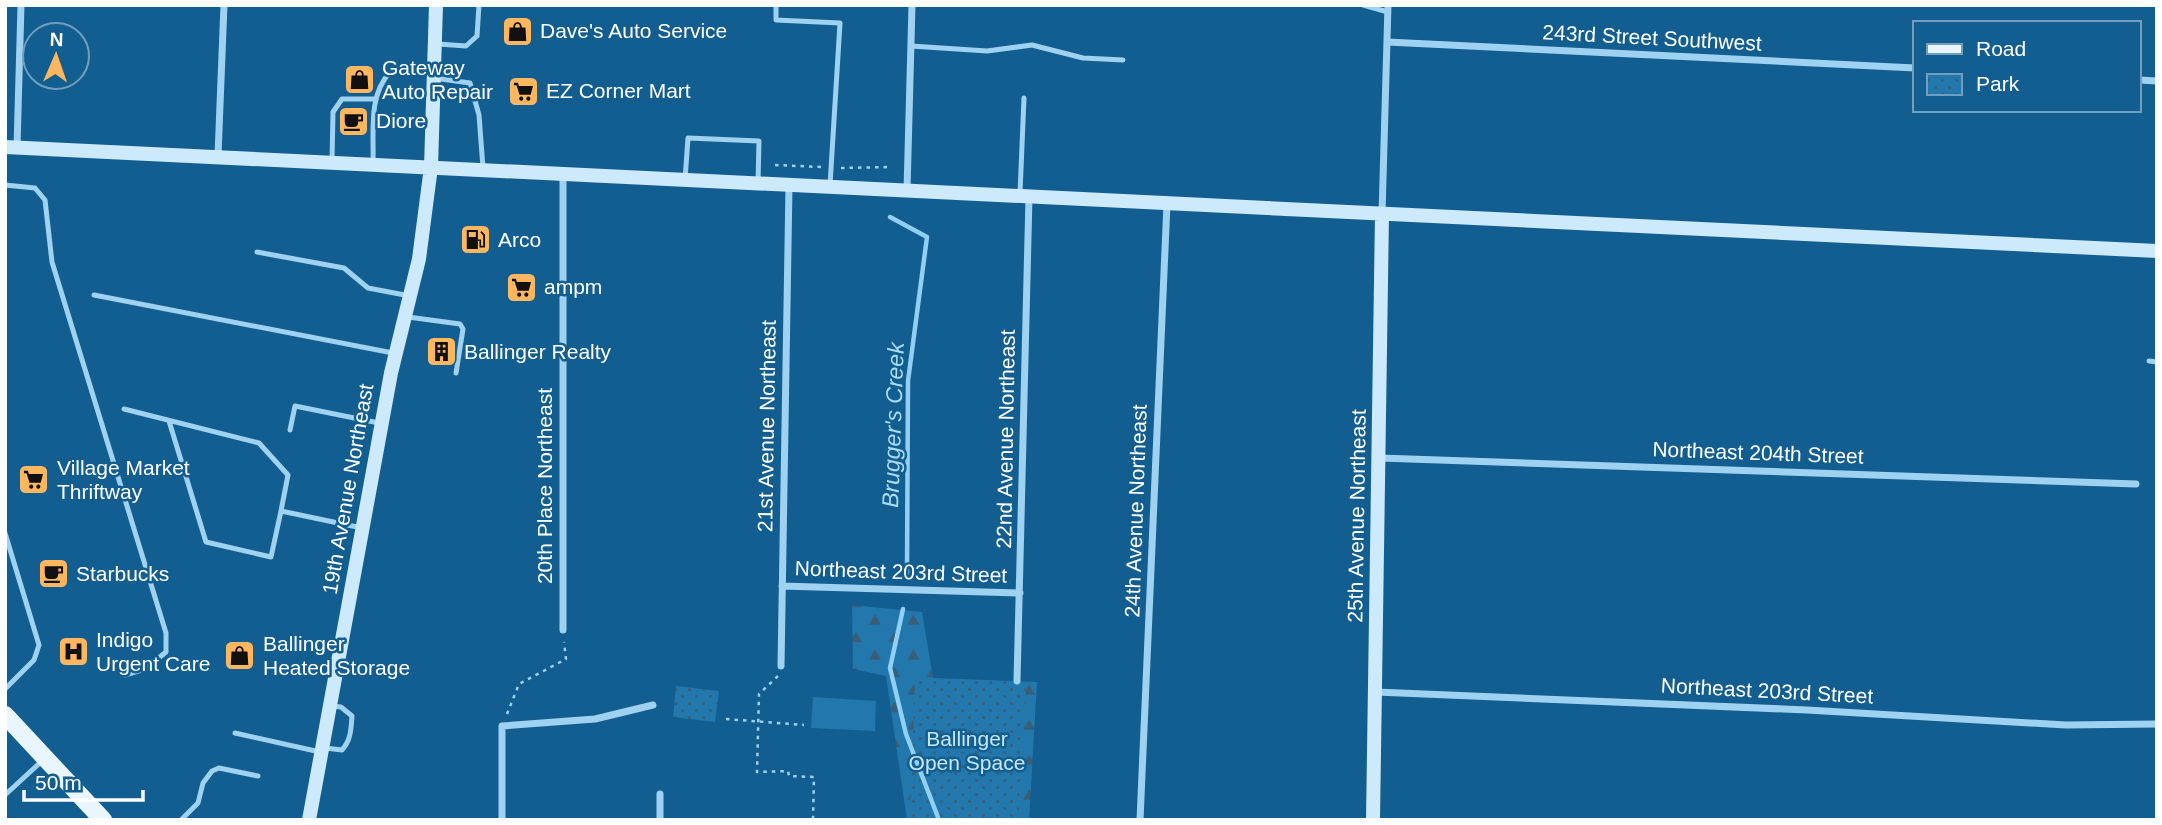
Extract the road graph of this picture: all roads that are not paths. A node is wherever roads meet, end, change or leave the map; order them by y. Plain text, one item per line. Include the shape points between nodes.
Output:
1 (21, 5) edge
2 (223, 5) edge
3 (436, 5) edge
4 (478, 5) edge
5 (776, 5) edge
6 (912, 5) edge
7 (1363, 5) edge
8 (1388, 8) edge
9 (1387, 42) junction
10 (435, 44) junction
11 (911, 46) junction
12 (1123, 60) dead end
13 (1913, 68) edge
14 (434, 74) junction
15 (1024, 98) dead end
16 (375, 99) junction
17 (11, 147) edge
18 (218, 155) junction
19 (332, 161) junction
20 (373, 163) junction
21 (431, 167) junction
22 (483, 169) junction
23 (563, 175) junction
24 (685, 180) junction
25 (758, 184) junction
26 (5, 185) edge
27 (789, 186) junction
28 (830, 187) junction
29 (907, 191) junction
30 (1025, 197) junction
31 (1167, 204) junction
32 (1382, 214) junction
33 (2157, 251) edge
34 (257, 252) dead end
35 (93, 296) dead end
36 (410, 296) junction
37 (405, 317) junction
38 (396, 354) junction
39 (2149, 362) dead end
40 (2157, 362) edge
41 (456, 373) dead end
42 (124, 409) dead end
43 (169, 421) junction
44 (382, 423) junction
45 (290, 430) dead end
46 (1380, 458) junction
47 (2136, 484) dead end
48 (281, 511) junction
49 (362, 528) junction
50 (5, 533) edge
51 (782, 586) junction
52 (1020, 593) junction
53 (563, 630) road end
54 (781, 666) road end
55 (125, 675) dead end
56 (1017, 681) dead end
57 (5, 689) edge
58 (1375, 692) junction
59 (653, 705) dead end
60 (330, 706) junction
61 (7, 721) edge
62 (2157, 724) edge
63 (235, 733) dead end
64 (322, 750) junction
65 (45, 757) junction
66 (258, 776) dead end
67 (660, 794) dead end
68 (5, 795) edge
69 (97, 818) edge
70 (181, 820) edge
71 (309, 820) edge
72 (502, 820) edge
73 (660, 820) edge
74 (1140, 820) edge
75 (1373, 820) edge

1 - 17 street
2 - 18 street
3 - 10 main road, 19th Avenue Northeast
4 - 10 lane via 477,36 466,46
5 - 28 lane via 776,20 840,23
6 - 11 street
7 - 8 lane
8 - 9 street
9 - 13 street, 243rd Street Southwest
9 - 32 street
10 - 14 main road, 19th Avenue Northeast
11 - 12 lane via 987,51 1032,45 1083,58
11 - 29 street
14 - 16 lane via 390,72 379,84
14 - 21 main road, 19th Avenue Northeast
14 - 22 lane via 470,83 479,115
15 - 30 lane
16 - 19 lane via 342,99 333,112
16 - 20 lane
17 - 18 main road
18 - 19 main road
19 - 20 main road
20 - 21 main road
21 - 22 main road
21 - 36 main road, 19th Avenue Northeast
22 - 23 main road
23 - 24 main road
23 - 53 street, 20th Place Northeast
24 - 25 main road
24 - 25 lane via 688,138 759,141
25 - 27 main road
26 - 55 lane via 35,188 45,200 52,262 166,633 166,652 145,669
27 - 28 main road
27 - 51 street, 21st Avenue Northeast
28 - 29 main road
29 - 30 main road
30 - 31 main road
30 - 52 street, 22nd Avenue Northeast
31 - 32 main road
31 - 74 street, 24th Avenue Northeast
32 - 33 main road
32 - 46 main road, 25th Avenue Northeast
34 - 36 lane via 344,268 368,288
35 - 38 lane
36 - 37 main road, 19th Avenue Northeast
37 - 38 main road, 19th Avenue Northeast
37 - 41 lane via 460,324
38 - 44 main road, 19th Avenue Northeast
39 - 40 lane
42 - 43 lane
43 - 48 lane via 259,443 288,475
43 - 48 lane via 206,542 271,557
44 - 45 lane via 295,406
44 - 49 main road, 19th Avenue Northeast
46 - 47 street, Northeast 204th Street
46 - 58 main road, 25th Avenue Northeast
48 - 49 lane
49 - 60 main road, 19th Avenue Northeast
50 - 57 lane via 39,645 34,660
51 - 52 street, Northeast 203rd Street
51 - 54 street, 21st Avenue Northeast
52 - 56 street, 22nd Avenue Northeast
58 - 62 street, Northeast 203rd Street via 2066,725
58 - 75 main road, 25th Avenue Northeast
59 - 72 street via 596,719 502,726
60 - 64 main road, 19th Avenue Northeast
60 - 64 lane via 341,707 352,716 350,736 342,750
61 - 65 main road
63 - 64 lane
64 - 71 main road, 19th Avenue Northeast
65 - 68 lane
65 - 69 main road
66 - 70 lane via 219,768 212,771 198,803
67 - 73 street

